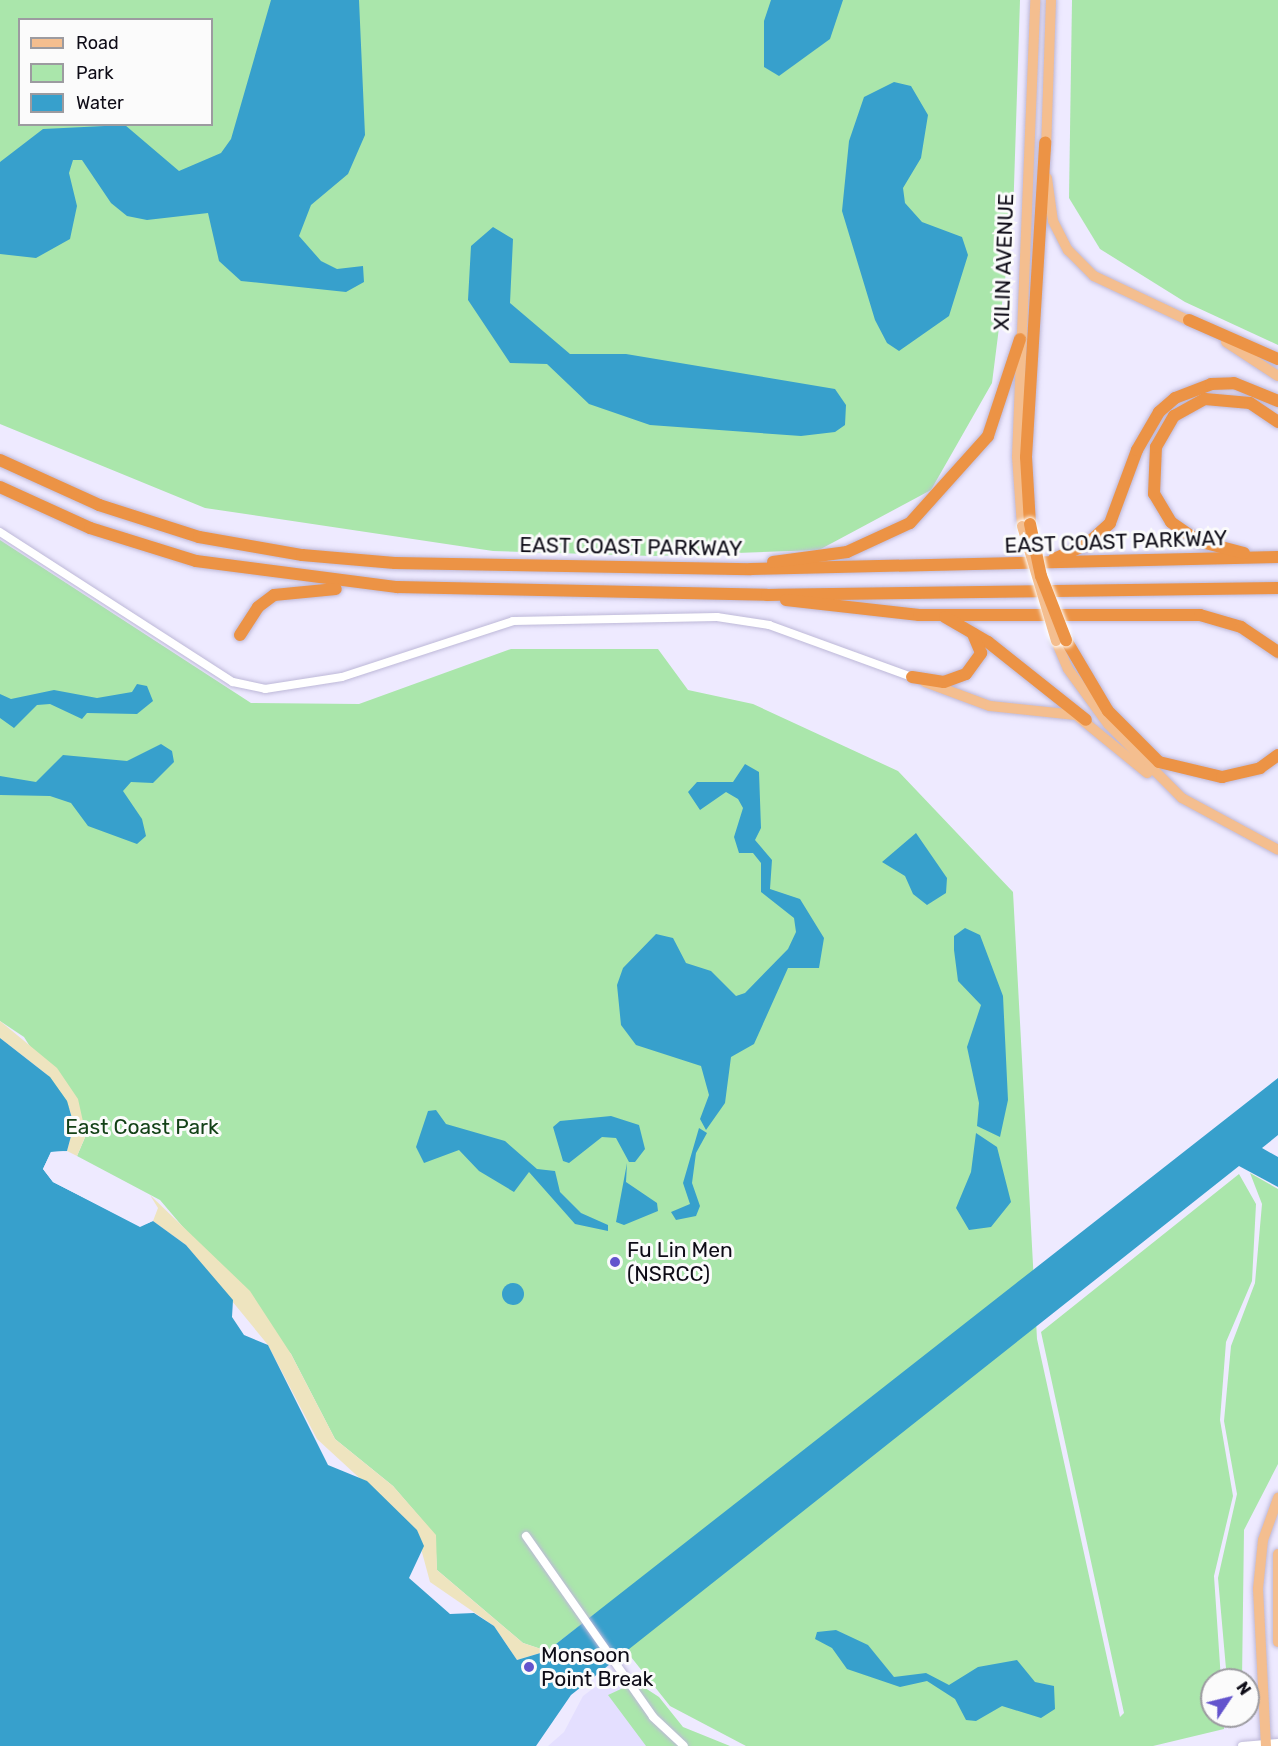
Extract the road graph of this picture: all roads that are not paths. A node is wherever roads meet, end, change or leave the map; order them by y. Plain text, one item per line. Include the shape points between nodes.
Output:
1 (1035, 0) edge
2 (1051, 0) edge
3 (1045, 143) junction
4 (1189, 320) junction
5 (1020, 339) junction
6 (1278, 359) edge
7 (1278, 376) edge
8 (1278, 402) edge
9 (1278, 422) edge
10 (0, 460) edge
11 (0, 487) edge
12 (1026, 525) junction
13 (0, 532) edge
14 (1262, 557) junction
15 (1278, 557) edge
16 (1044, 563) junction
17 (751, 569) junction
18 (397, 587) junction
19 (1278, 588) edge
20 (767, 595) junction
21 (942, 615) junction
22 (968, 629) junction
23 (240, 635) dead end
24 (1061, 641) junction
25 (1278, 652) edge
26 (912, 677) junction
27 (1086, 720) junction
28 (1278, 755) edge
29 (1182, 798) junction
30 (1278, 850) edge
31 (1278, 1498) edge
32 (526, 1536) dead end
33 (1278, 1554) edge
34 (1278, 1642) edge
35 (1278, 1743) edge
36 (1266, 1745) edge
37 (684, 1746) edge
38 (1242, 1746) edge

1 - 5 main road, XILIN AVENUE
2 - 3 main road
3 - 4 main road via 1053,220 1068,250 1094,276
3 - 12 highway via 1026,457
4 - 6 highway
4 - 7 main road
5 - 12 main road, XILIN AVENUE via 1017,457
5 - 17 highway via 988,436 910,524 848,552
8 - 16 highway via 1233,383 1211,384 1175,398 1159,412 1137,450 1110,523 1080,549
9 - 14 highway via 1250,403 1205,399 1174,416 1153,459 1154,494 1178,528 1197,541
10 - 17 highway, EAST COAST PARKWAY via 99,505 199,537 302,555 395,563
11 - 18 highway via 90,528 196,561
12 - 24 highway, bridge
13 - 26 street via 233,682 265,689 342,677 513,621 695,618 763,623
14 - 15 highway, EAST COAST PARKWAY
14 - 16 highway, EAST COAST PARKWAY
16 - 17 highway, EAST COAST PARKWAY
18 - 20 highway
18 - 23 highway via 284,591 264,600
19 - 20 highway
20 - 21 highway
21 - 22 highway
21 - 25 highway via 1200,615 1241,627
22 - 26 highway via 981,647 971,670 944,682
22 - 27 highway
24 - 28 highway via 1108,711 1159,762 1222,777 1260,768
24 - 29 main road via 1068,669 1108,724
26 - 27 main road via 990,706 1065,711
27 - 29 main road
29 - 30 main road
31 - 36 main road via 1263,1540 1258,1589
32 - 37 street via 653,1717
33 - 34 main road
35 - 36 street
36 - 38 street

